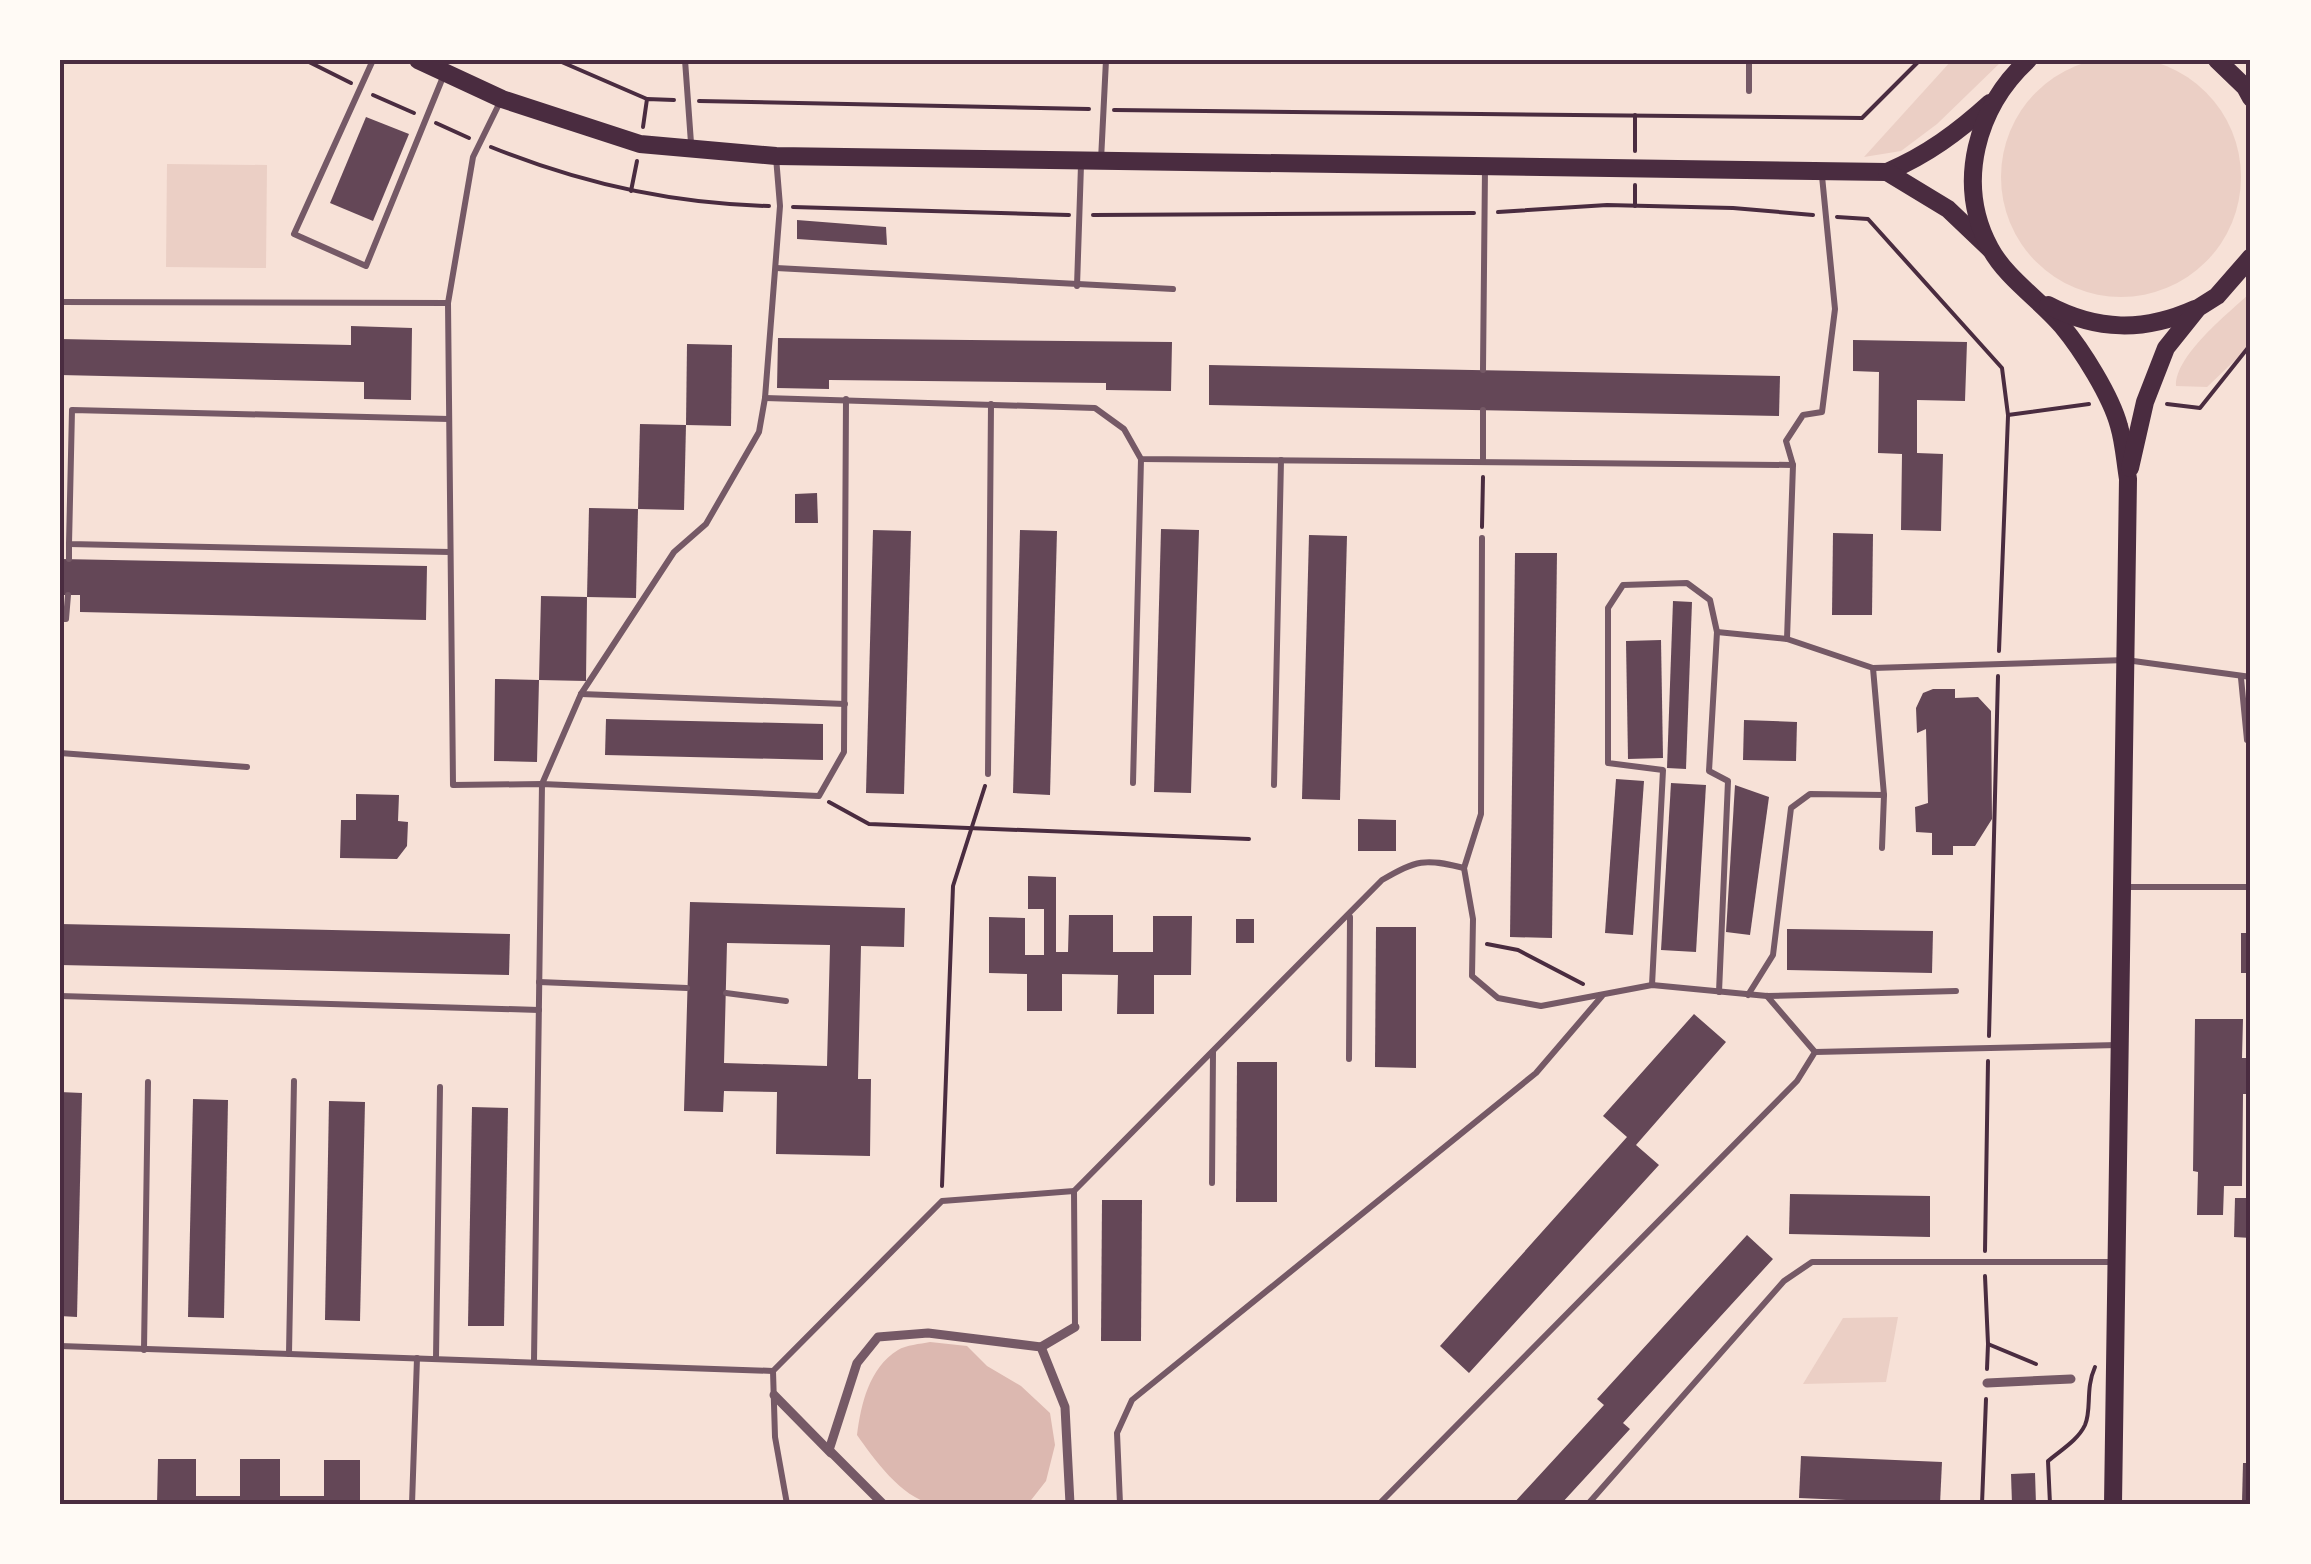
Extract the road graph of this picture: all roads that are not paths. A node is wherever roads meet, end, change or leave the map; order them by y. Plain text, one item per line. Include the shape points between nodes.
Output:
1 (372, 60) edge
2 (418, 60) edge
3 (685, 60) edge
4 (1106, 60) edge
5 (1749, 60) edge
6 (2028, 60) edge
7 (2216, 60) edge
8 (445, 73) junction
9 (1749, 92) dead end
10 (2251, 98) edge
11 (502, 99) junction
12 (1990, 103) junction
13 (692, 151) junction
14 (776, 156) junction
15 (1082, 159) junction
16 (1101, 161) junction
17 (1485, 167) junction
18 (1821, 172) junction
19 (1887, 172) junction
20 (1990, 249) junction
21 (2251, 257) edge
22 (776, 268) junction
23 (1077, 286) junction
24 (1173, 289) dead end
25 (2030, 295) junction
26 (60, 302) edge
27 (448, 303) junction
28 (2198, 308) junction
29 (1484, 370) dead end
30 (765, 398) junction
31 (846, 399) junction
32 (991, 404) junction
33 (1483, 410) dead end
34 (449, 419) junction
35 (1140, 459) junction
36 (1280, 460) junction
37 (1483, 462) junction
38 (1793, 465) junction
39 (2128, 478) junction
40 (1482, 538) road end
41 (69, 544) junction
42 (450, 552) junction
43 (69, 559) dead end
44 (68, 595) dead end
45 (60, 619) edge
46 (1717, 632) junction
47 (1787, 639) junction
48 (2126, 660) junction
49 (1873, 668) junction
50 (2241, 678) junction
51 (2251, 678) edge
52 (581, 694) junction
53 (845, 704) junction
54 (2247, 740) dead end
55 (60, 753) edge
56 (247, 767) dead end
57 (988, 774) road end
58 (542, 784) junction
59 (1133, 784) dead end
60 (1274, 785) dead end
61 (1884, 795) junction
62 (1882, 848) dead end
63 (1464, 868) junction
64 (2122, 887) junction
65 (2251, 888) edge
66 (1350, 916) junction
67 (539, 982) junction
68 (1652, 984) junction
69 (688, 988) dead end
70 (1956, 991) dead end
71 (1719, 992) junction
72 (726, 993) dead end
73 (1603, 995) junction
74 (1748, 995) junction
75 (60, 996) edge
76 (1767, 996) junction
77 (786, 1001) dead end
78 (539, 1010) junction
79 (2119, 1045) junction
80 (1213, 1050) junction
81 (1815, 1052) junction
82 (1350, 1059) dead end
83 (294, 1081) dead end
84 (148, 1082) dead end
85 (440, 1087) dead end
86 (1212, 1183) dead end
87 (1074, 1191) junction
88 (2116, 1262) junction
89 (1075, 1327) joint
90 (60, 1346) edge
91 (1041, 1346) junction
92 (144, 1350) junction
93 (289, 1354) junction
94 (417, 1358) junction
95 (436, 1358) junction
96 (534, 1361) junction
97 (773, 1371) junction
98 (2071, 1378) dead end
99 (1987, 1382) road end
100 (774, 1396) junction
101 (828, 1450) junction
102 (412, 1504) edge
103 (787, 1504) edge
104 (883, 1504) edge
105 (1070, 1504) edge
106 (1120, 1504) edge
107 (1379, 1504) edge
108 (1588, 1504) edge
109 (2112, 1504) edge

1 - 8 lane via 294,234 366,266
2 - 8 main road
3 - 13 lane
4 - 16 lane
5 - 9 lane
6 - 12 main road
7 - 10 main road
8 - 11 main road
11 - 13 main road via 640,144
11 - 27 lane via 478,142
12 - 19 main road via 1953,137
12 - 20 main road via 1973,182
13 - 14 main road
14 - 15 main road
14 - 22 lane
15 - 16 main road
15 - 23 lane
16 - 17 main road
17 - 18 main road
17 - 29 lane
18 - 19 main road
18 - 38 lane via 1835,310 1822,412 1803,414 1786,441
19 - 20 main road via 1948,209
20 - 25 main road
21 - 28 main road
22 - 23 lane
22 - 30 lane
23 - 24 lane
25 - 28 main road via 2073,318 2110,327 2151,325
25 - 39 main road via 2062,326 2108,400
26 - 27 lane
27 - 34 lane
28 - 39 main road via 2166,348 2144,402
30 - 31 lane
30 - 52 lane via 759,432 706,524 674,552
31 - 32 lane
31 - 53 lane
32 - 35 lane via 1094,408 1124,428
32 - 57 lane
33 - 37 lane
34 - 41 lane via 72,410
34 - 42 lane
35 - 36 lane
35 - 59 lane
36 - 37 lane
36 - 60 lane
37 - 38 lane
38 - 47 lane
39 - 48 main road
40 - 63 lane via 1481,814
41 - 42 lane
41 - 43 lane
42 - 58 lane via 452,785
44 - 45 lane via 66,619
46 - 47 lane
46 - 68 lane via 1710,600 1687,583 1622,585 1608,608 1608,763 1664,770
46 - 71 lane via 1709,771 1728,781
47 - 49 lane
48 - 49 lane
48 - 50 lane
48 - 64 main road
49 - 61 lane
50 - 51 lane
50 - 54 lane
52 - 53 lane
52 - 58 lane
53 - 58 lane via 844,752 818,796
55 - 56 lane
58 - 67 lane
61 - 62 lane
61 - 74 lane via 1810,794 1791,808 1772,955
63 - 66 lane via 1413,862 1382,880
63 - 73 lane via 1473,918 1472,976 1498,998 1541,1006
64 - 65 lane
64 - 79 main road
66 - 80 lane
66 - 82 lane
67 - 69 lane
67 - 78 lane
68 - 71 lane
68 - 73 lane
70 - 76 lane
71 - 74 lane
72 - 77 lane
73 - 106 lane via 1536,1073 1132,1400 1116,1433
74 - 76 lane
75 - 78 lane
76 - 81 lane
78 - 96 lane
79 - 81 lane
79 - 88 main road
80 - 86 lane
80 - 87 lane
81 - 107 lane via 1796,1081
83 - 93 lane
84 - 92 lane
85 - 95 lane
87 - 89 lane
87 - 97 lane via 942,1201
88 - 108 lane via 1812,1262 1784,1281
88 - 109 main road
89 - 91 street
90 - 92 lane
91 - 101 street via 928,1333 878,1336 857,1363
91 - 105 street via 1066,1407
92 - 93 lane
93 - 94 lane
94 - 95 lane
94 - 102 lane
95 - 96 lane
96 - 97 lane
97 - 100 lane
98 - 99 street
100 - 101 street
100 - 103 lane
101 - 104 street

